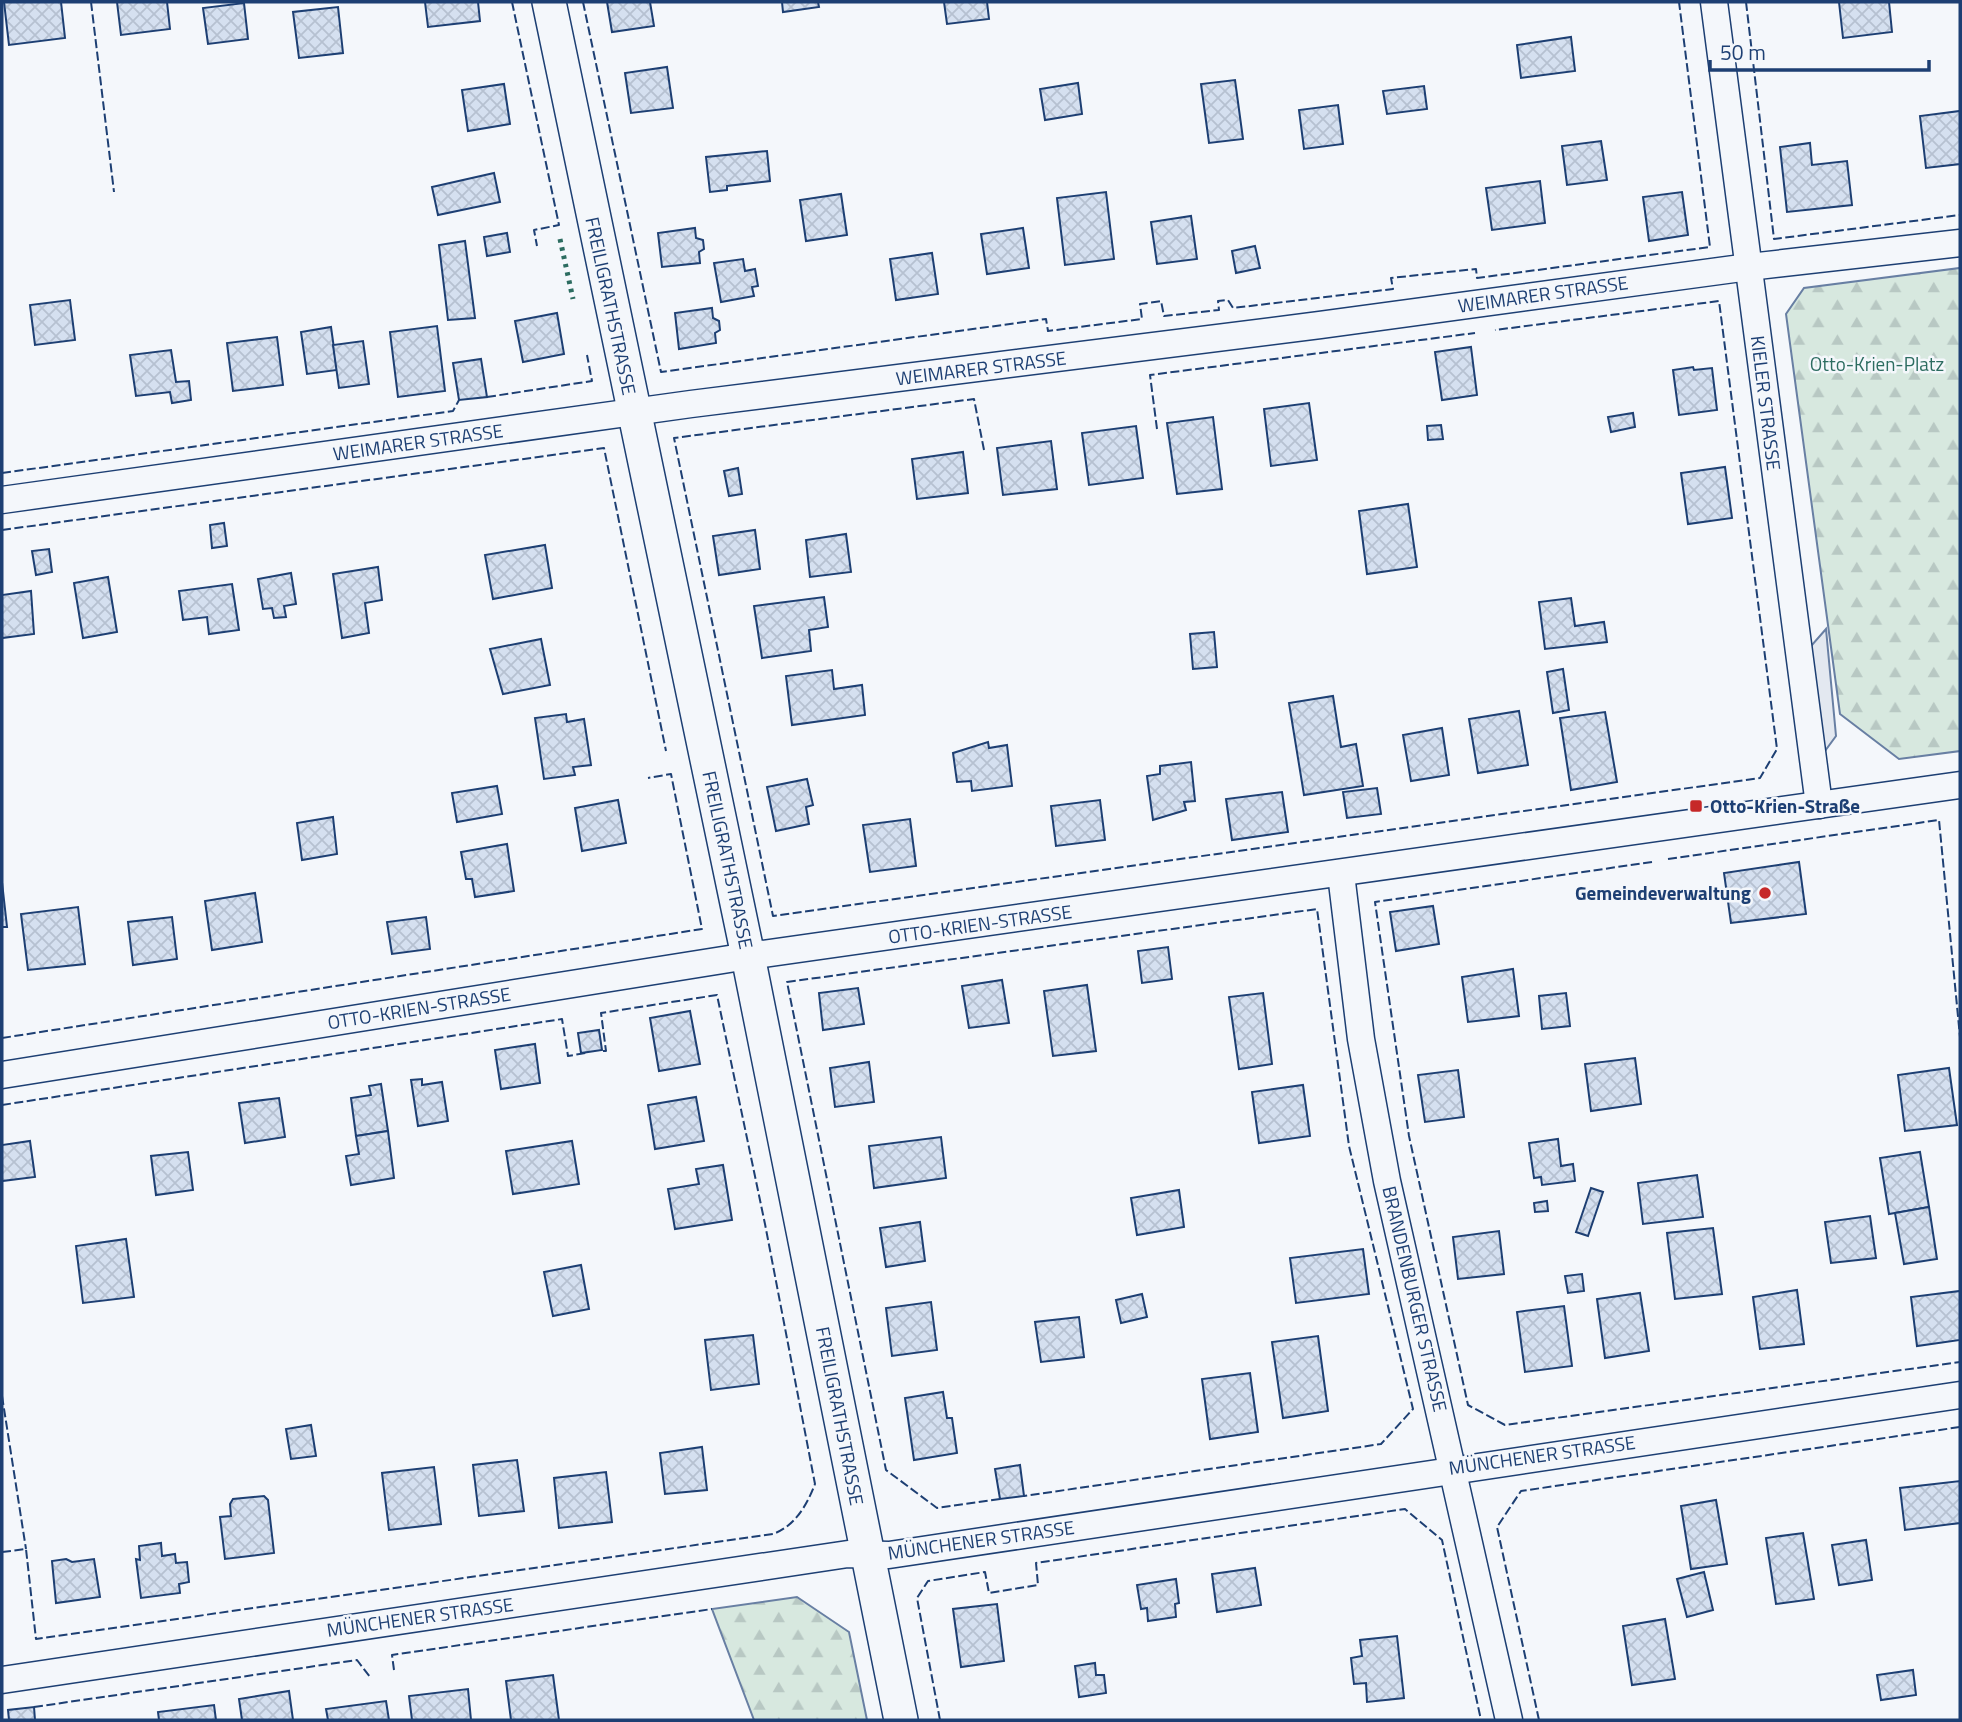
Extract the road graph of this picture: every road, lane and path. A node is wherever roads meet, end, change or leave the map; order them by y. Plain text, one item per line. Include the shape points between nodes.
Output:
1 (549, 2) edge
2 (1714, 2) edge
3 (1960, 243) edge
4 (1749, 267) junction
5 (633, 411) junction
6 (2, 500) edge
7 (1960, 785) edge
8 (1819, 805) junction
9 (1340, 874) junction
10 (748, 956) junction
11 (2, 1074) edge
12 (1960, 1395) edge
13 (1454, 1468) junction
14 (867, 1554) junction
15 (2, 1680) edge
16 (901, 1720) edge
17 (1509, 1720) edge

1 - 5 street, FREILIGRATHSTRASSE
2 - 4 street, KIELER STRASSE
3 - 4 street, WEIMARER STRASSE
4 - 5 street, WEIMARER STRASSE
4 - 8 street, KIELER STRASSE
5 - 6 street, WEIMARER STRASSE
5 - 10 street, FREILIGRATHSTRASSE
7 - 8 street, OTTO-KRIEN-STRASSE
8 - 9 street, OTTO-KRIEN-STRASSE
9 - 10 street, OTTO-KRIEN-STRASSE
9 - 13 street, BRANDENBURGER STRASSE via 1361,1039 1387,1181
10 - 11 street, OTTO-KRIEN-STRASSE
10 - 14 street, FREILIGRATHSTRASSE
12 - 13 street, MÜNCHENER STRASSE
13 - 14 street, MÜNCHENER STRASSE via 889,1555
13 - 17 street, BRANDENBURGER STRASSE
14 - 15 street, MÜNCHENER STRASSE
14 - 16 street, FREILIGRATHSTRASSE

